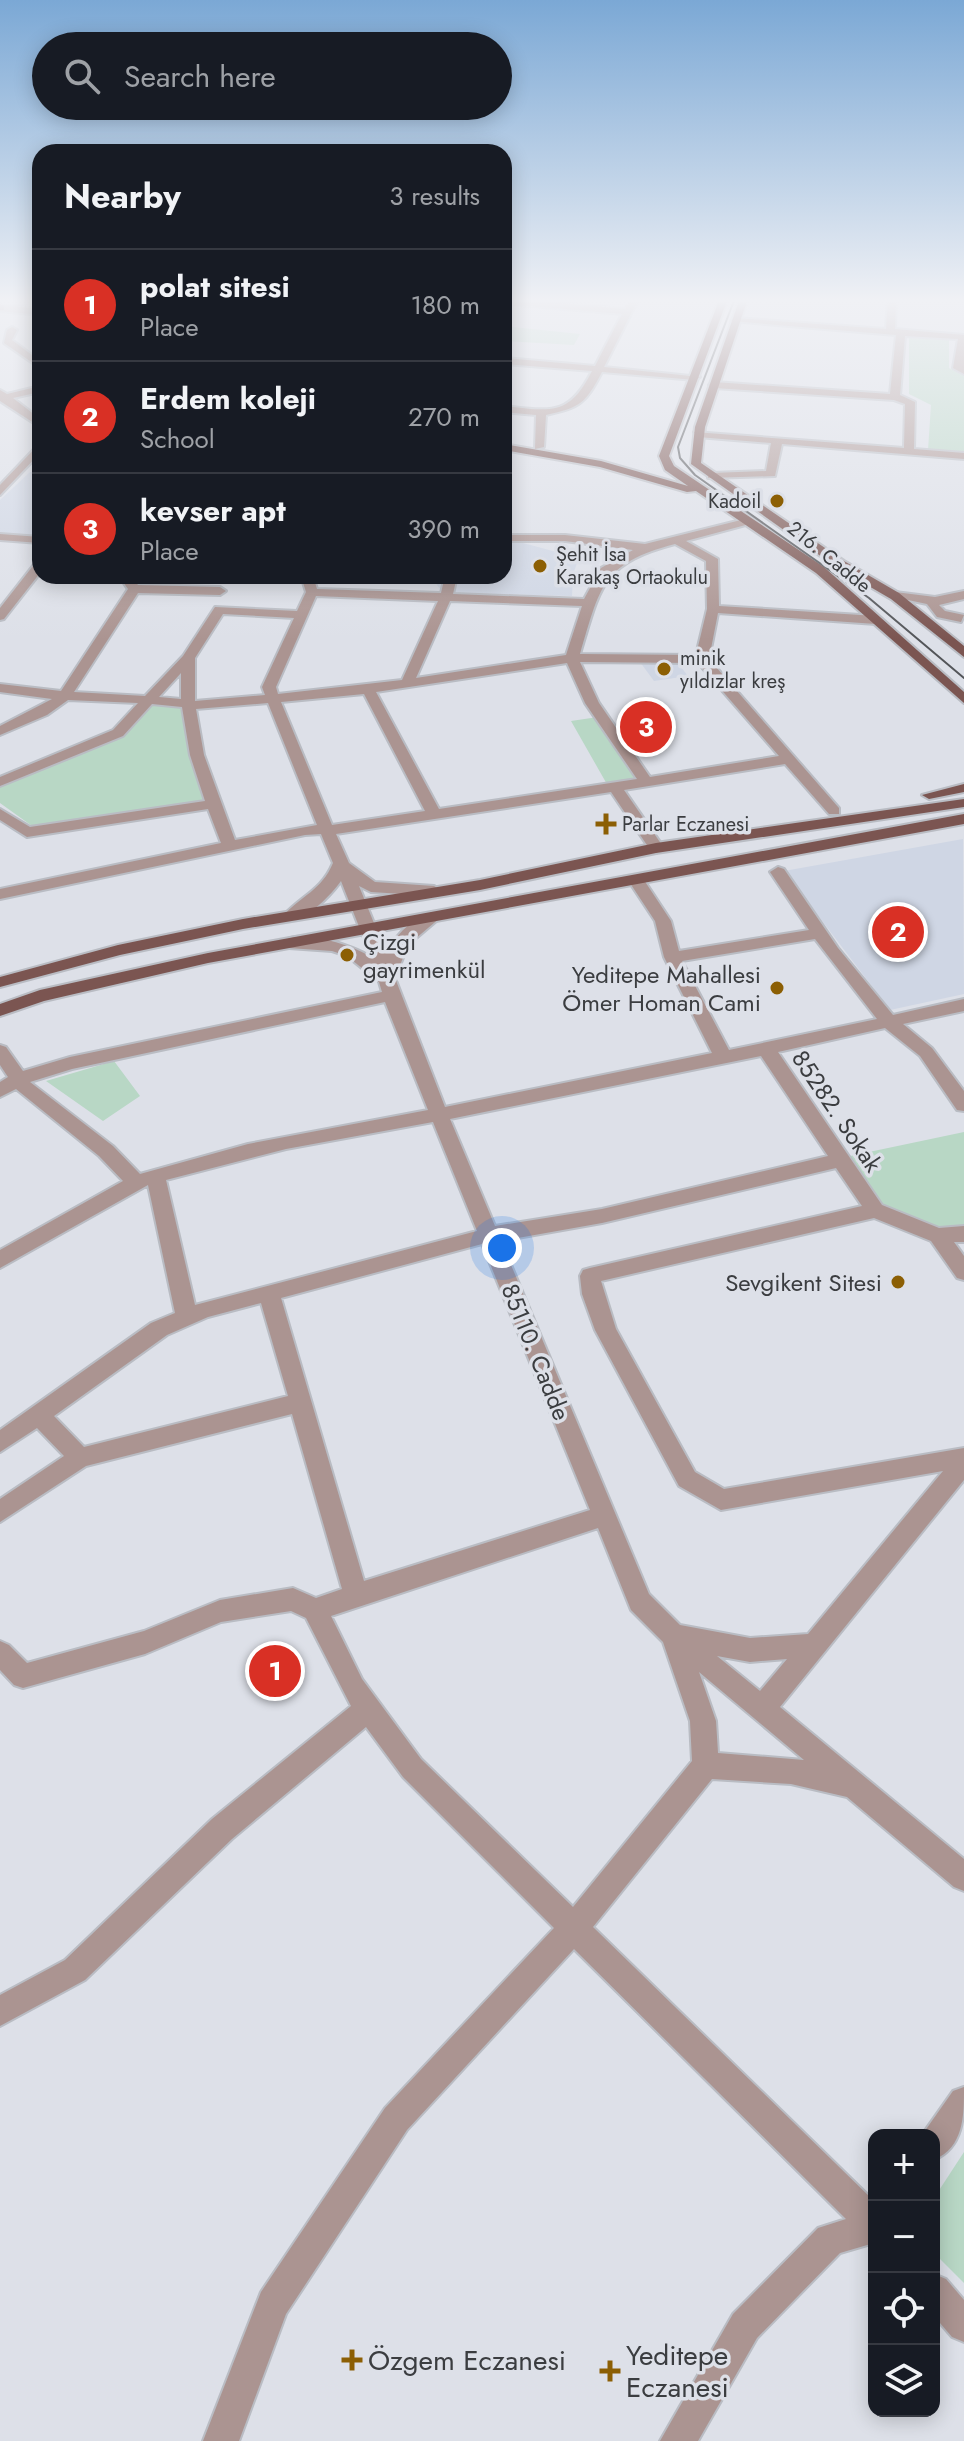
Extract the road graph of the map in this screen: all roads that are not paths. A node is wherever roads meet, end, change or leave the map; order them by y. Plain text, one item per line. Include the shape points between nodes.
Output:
1 (531, 412) edge
2 (546, 412) edge
3 (680, 412) edge
4 (705, 412) edge
5 (910, 412) edge
6 (541, 413) junction
7 (698, 434) junction
8 (777, 441) junction
9 (512, 445) edge
10 (512, 446) edge
11 (539, 447) junction
12 (909, 452) junction
13 (32, 455) edge
14 (964, 456) edge
15 (660, 458) junction
16 (631, 460) dead end
17 (696, 464) junction
18 (712, 476) junction
19 (3, 486) edge
20 (714, 498) junction
21 (749, 521) junction
22 (0, 537) edge
23 (512, 538) edge
24 (32, 539) edge
25 (678, 541) junction
26 (645, 548) junction
27 (840, 564) junction
28 (820, 570) junction
29 (32, 575) edge
30 (131, 584) edge
31 (218, 584) edge
32 (310, 584) edge
33 (449, 584) edge
34 (134, 589) junction
35 (220, 591) junction
36 (312, 592) junction
37 (964, 595) edge
38 (895, 596) junction
39 (446, 597) junction
40 (935, 601) junction
41 (589, 603) junction
42 (713, 609) junction
43 (219, 610) junction
44 (300, 615) junction
45 (0, 616) edge
46 (962, 617) edge
47 (876, 620) junction
48 (947, 638) junction
49 (964, 653) edge
50 (188, 658) junction
51 (572, 658) junction
52 (702, 659) junction
53 (964, 665) edge
54 (407, 684) junction
55 (964, 687) edge
56 (0, 688) edge
57 (368, 689) junction
58 (65, 696) junction
59 (273, 699) junction
60 (964, 699) edge
61 (148, 700) junction
62 (185, 703) junction
63 (0, 731) edge
64 (787, 759) junction
65 (0, 782) edge
66 (646, 782) junction
67 (616, 788) junction
68 (964, 788) edge
69 (964, 803) edge
70 (213, 804) junction
71 (834, 811) junction
72 (0, 813) edge
73 (433, 813) junction
74 (964, 819) edge
75 (784, 828) junction
76 (964, 829) edge
77 (326, 831) junction
78 (230, 847) junction
79 (656, 848) junction
80 (800, 849) junction
81 (340, 864) junction
82 (778, 872) dead end
83 (636, 880) junction
84 (438, 891) junction
85 (0, 894) edge
86 (358, 904) junction
87 (291, 916) junction
88 (433, 917) junction
89 (370, 928) junction
90 (819, 933) junction
91 (289, 943) junction
92 (672, 957) junction
93 (0, 982) edge
94 (389, 987) junction
95 (964, 1005) edge
96 (0, 1010) edge
97 (889, 1022) junction
98 (766, 1049) junction
99 (0, 1051) edge
100 (723, 1056) junction
101 (18, 1079) junction
102 (0, 1091) edge
103 (964, 1105) edge
104 (439, 1115) junction
105 (841, 1160) junction
106 (145, 1178) junction
107 (875, 1210) junction
108 (964, 1234) edge
109 (489, 1235) junction
110 (938, 1236) junction
111 (0, 1260) edge
112 (964, 1272) edge
113 (269, 1294) junction
114 (187, 1317) junction
115 (302, 1402) junction
116 (38, 1414) junction
117 (0, 1442) edge
118 (80, 1458) junction
119 (964, 1461) edge
120 (0, 1512) edge
121 (603, 1516) junction
122 (356, 1595) junction
123 (315, 1610) junction
124 (673, 1635) junction
125 (815, 1645) junction
126 (0, 1653) edge
127 (368, 1708) junction
128 (763, 1708) junction
129 (706, 1765) junction
130 (852, 1784) junction
131 (964, 1877) edge
132 (573, 1929) junction
133 (0, 2011) edge
134 (964, 2102) edge
135 (940, 2136) edge
136 (868, 2219) edge
137 (868, 2227) edge
138 (940, 2298) edge
139 (964, 2325) edge
140 (221, 2441) edge
141 (678, 2441) edge

1 - 6 street
2 - 6 street
3 - 15 main road
4 - 7 main road
5 - 12 street
6 - 11 street
7 - 8 street
7 - 17 main road
8 - 12 street
8 - 18 street via 771,474
9 - 11 main road
10 - 20 main road via 601,464
11 - 16 main road
12 - 14 street
13 - 19 street
15 - 17 main road
15 - 20 main road, 216. Cadde
17 - 18 main road, 216. Cadde
18 - 27 main road, 216. Cadde
20 - 21 main road, 216. Cadde
21 - 25 street
21 - 28 main road, 216. Cadde
22 - 24 street
23 - 26 street
25 - 26 street
25 - 42 street via 712,559
26 - 41 street via 605,571
27 - 38 main road, 216. Cadde
27 - 53 main road
28 - 47 main road, 216. Cadde
28 - 55 main road via 899,629
29 - 45 street
30 - 34 street
31 - 35 street
32 - 36 street
33 - 39 street
34 - 35 street
34 - 58 street
35 - 43 street
36 - 39 street
36 - 44 street
37 - 40 street
38 - 40 street
38 - 48 main road, 216. Cadde
39 - 41 street
39 - 54 street
40 - 46 street via 937,612
41 - 51 street
42 - 47 street
42 - 52 street
43 - 44 street
43 - 50 street
44 - 59 street via 269,687
46 - 48 street
47 - 60 main road, 216. Cadde
48 - 49 main road, 216. Cadde
50 - 61 street
50 - 62 street
51 - 52 street
51 - 54 street
51 - 66 street via 592,703
52 - 64 street
54 - 57 street
56 - 58 street
57 - 59 street
57 - 73 street
58 - 61 street
58 - 63 street
59 - 62 street
59 - 77 street, 85110. Cadde
61 - 62 street
61 - 65 street via 118,733
62 - 70 street via 191,742
64 - 66 street
64 - 71 street
66 - 67 street
67 - 73 street
67 - 79 street
68 - 71 main road
69 - 75 main road
70 - 72 street via 27,832
70 - 78 street
71 - 75 main road
73 - 77 street
74 - 80 main road
75 - 79 main road
76 - 80 main road via 877,845
77 - 78 street via 305,830
77 - 81 street, 85110. Cadde
78 - 85 street
79 - 84 main road
80 - 83 main road
81 - 84 street via 371,887
81 - 86 street, 85110. Cadde
81 - 87 street via 331,886
82 - 90 street
83 - 88 main road
83 - 92 street via 663,921
84 - 86 main road
86 - 87 main road
86 - 89 street, 85110. Cadde
87 - 93 main road via 118,950
88 - 89 main road
88 - 94 street via 393,950
89 - 91 main road
89 - 94 street, 85110. Cadde
90 - 92 street
90 - 97 street
91 - 94 street via 341,945 362,955
91 - 96 main road via 40,996
92 - 100 street
94 - 101 street
94 - 104 street, 85110. Cadde
95 - 97 street, 85282. Sokak
97 - 98 street, 85282. Sokak
97 - 103 street via 926,1052
98 - 100 street
98 - 105 street, 85282. Sokak
99 - 101 street
100 - 104 street
101 - 102 street
101 - 106 street
104 - 106 street via 231,1155
104 - 109 street, 85110. Cadde
105 - 107 street, 85282. Sokak
105 - 109 street via 602,1216
106 - 111 street
106 - 114 street
107 - 110 street, 85282. Sokak
107 - 119 street via 590,1276 592,1294 687,1479 721,1500
108 - 110 street, 85282. Sokak
109 - 113 street
109 - 121 street, 85110. Cadde
110 - 112 street
113 - 114 street
113 - 115 street
114 - 116 street via 159,1329
115 - 118 street
115 - 122 street
116 - 117 street
116 - 118 street
118 - 120 street
119 - 125 street
121 - 122 street
121 - 124 street, 85110. Cadde via 640,1602
122 - 123 street
123 - 126 street via 293,1599 220,1611 145,1642 23,1676
123 - 127 street
124 - 125 street via 750,1650
124 - 128 street, 85110. Cadde
124 - 129 street via 703,1721
125 - 128 street
127 - 132 street via 412,1768
127 - 133 street via 222,1829 75,1970
128 - 130 street, 85110. Cadde
129 - 130 street via 791,1771
129 - 132 street
130 - 131 street, 85110. Cadde
132 - 136 street
132 - 140 street via 396,2119 273,2304
134 - 135 street
137 - 141 street via 830,2240 745,2326
138 - 139 street

